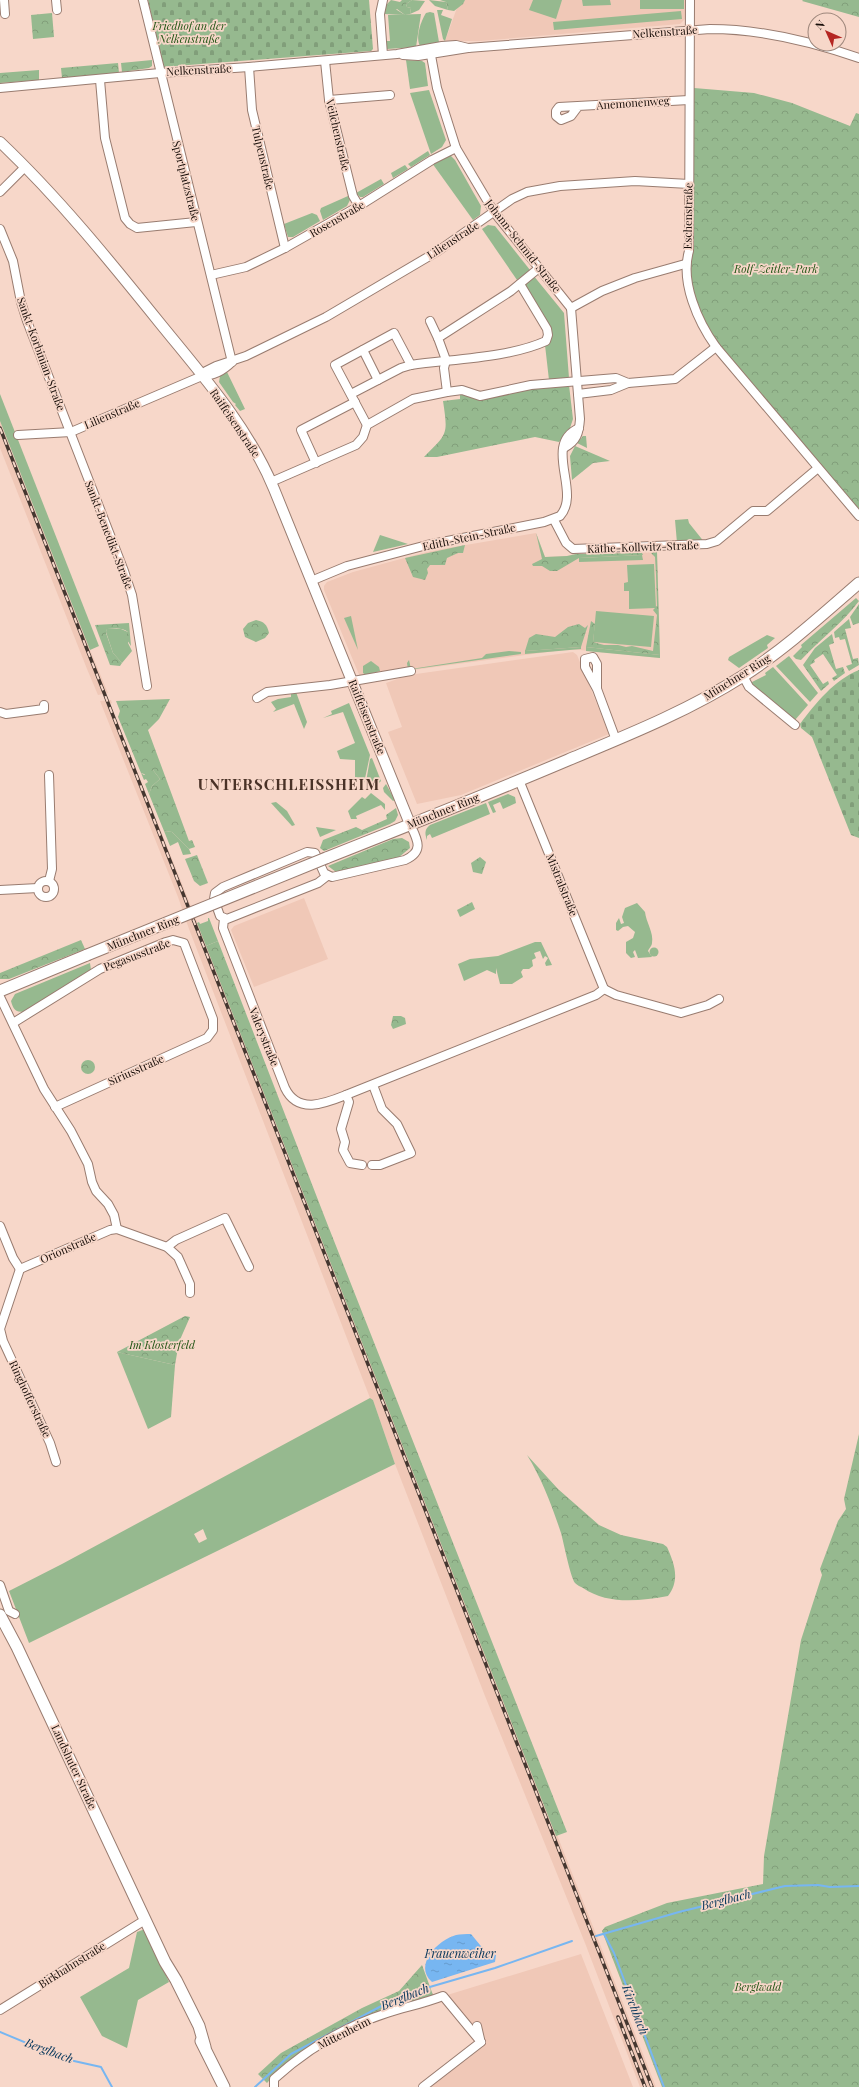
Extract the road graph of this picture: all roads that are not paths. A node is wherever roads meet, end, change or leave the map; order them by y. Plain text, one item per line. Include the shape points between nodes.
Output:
1 (4, 0) edge
2 (56, 0) edge
3 (143, 0) edge
4 (384, 0) edge
5 (690, 0) edge
6 (57, 10) dead end
7 (5, 14) dead end
8 (689, 29) junction
9 (431, 51) junction
10 (382, 55) junction
11 (859, 58) edge
12 (325, 60) junction
13 (249, 67) junction
14 (160, 73) junction
15 (100, 80) junction
16 (0, 88) edge
17 (390, 95) dead end
18 (329, 100) junction
19 (689, 100) junction
20 (577, 108) dead end
21 (0, 142) edge
22 (456, 148) junction
23 (24, 168) junction
24 (689, 184) junction
25 (0, 192) edge
26 (359, 206) junction
27 (494, 212) junction
28 (196, 222) junction
29 (0, 229) edge
30 (285, 248) junction
31 (685, 264) junction
32 (539, 268) junction
33 (211, 275) junction
34 (520, 284) junction
35 (571, 308) junction
36 (430, 320) dead end
37 (438, 338) junction
38 (716, 347) junction
39 (363, 350) junction
40 (446, 360) junction
41 (232, 362) junction
42 (411, 365) junction
43 (202, 376) junction
44 (378, 380) junction
45 (577, 382) junction
46 (628, 383) junction
47 (447, 392) junction
48 (578, 394) junction
49 (353, 398) junction
50 (367, 425) junction
51 (71, 432) junction
52 (18, 435) dead end
53 (316, 463) junction
54 (818, 468) junction
55 (271, 482) junction
56 (859, 516) edge
57 (554, 520) junction
58 (311, 581) junction
59 (859, 583) edge
60 (411, 671) dead end
61 (743, 676) junction
62 (356, 681) junction
63 (146, 686) dead end
64 (597, 689) dead end
65 (257, 698) dead end
66 (44, 705) dead end
67 (0, 712) edge
68 (795, 725) dead end
69 (616, 740) junction
70 (49, 775) dead end
71 (519, 780) junction
72 (410, 824) junction
73 (327, 876) junction
74 (49, 881) junction
75 (38, 888) junction
76 (0, 890) edge
77 (224, 919) junction
78 (604, 989) junction
79 (0, 991) edge
80 (0, 997) edge
81 (719, 999) dead end
82 (12, 1023) junction
83 (213, 1030) joint
84 (373, 1085) junction
85 (346, 1096) junction
86 (55, 1106) junction
87 (362, 1165) dead end
88 (372, 1165) dead end
89 (0, 1226) edge
90 (117, 1229) junction
91 (167, 1247) junction
92 (248, 1267) dead end
93 (20, 1269) junction
94 (190, 1293) dead end
95 (56, 1462) dead end
96 (0, 1585) edge
97 (15, 1614) dead end
98 (0, 1615) edge
99 (145, 1920) junction
100 (0, 2010) edge
101 (478, 2026) dead end
102 (481, 2042) junction
103 (224, 2087) edge
104 (274, 2087) edge
105 (423, 2087) edge

1 - 7 street
2 - 6 street
3 - 14 street, Sportplatzstraße
4 - 10 street via 380,14
5 - 8 street, Eschenstraße
8 - 9 street, Nelkenstraße via 468,48 456,45
8 - 11 street, Nelkenstraße via 762,32 805,41
8 - 19 street, Eschenstraße
9 - 10 street, Nelkenstraße
9 - 22 street, Johann-Schmid-Straße via 437,88
10 - 12 street, Nelkenstraße
12 - 13 street, Nelkenstraße
12 - 18 street, Veilchenstraße
13 - 14 street, Nelkenstraße
13 - 30 street, Tulpenstraße via 252,110
14 - 15 street, Nelkenstraße
14 - 28 street, Sportplatzstraße
15 - 16 street, Nelkenstraße
15 - 28 street via 105,138 125,218 137,228
17 - 18 street
18 - 26 street, Veilchenstraße via 353,196
19 - 20 street, Anemonenweg
19 - 24 street, Eschenstraße
21 - 23 street, Raiffeisenstraße
22 - 26 street, Rosenstraße via 432,160
22 - 27 street, Johann-Schmid-Straße
23 - 25 street
23 - 43 street, Raiffeisenstraße via 106,257
24 - 27 street, Lilienstraße via 635,181 560,186 527,192
24 - 31 street, Eschenstraße via 689,250
26 - 30 street, Rosenstraße
27 - 32 street, Johann-Schmid-Straße
27 - 41 street, Lilienstraße via 438,251 348,304
28 - 33 street, Sportplatzstraße
29 - 51 street, Sankt-Korbinian-Straße via 13,261 21,302
30 - 33 street, Rosenstraße via 246,267
31 - 35 street via 635,278 602,291
31 - 38 street, Eschenstraße via 699,320
32 - 34 street
32 - 35 street, Johann-Schmid-Straße
33 - 41 street, Sportplatzstraße
34 - 37 street
34 - 40 street via 547,329 546,341 529,348
35 - 45 street
36 - 37 street
37 - 40 street
38 - 46 street via 675,379
38 - 54 street, Eschenstraße
39 - 42 street via 394,332
39 - 44 street
39 - 49 street via 335,366
40 - 42 street
40 - 47 street via 444,368
41 - 43 street, Lilienstraße via 216,366
42 - 44 street
43 - 51 street, Lilienstraße
43 - 55 street, Raiffeisenstraße via 242,430
44 - 49 street
45 - 46 street via 616,378
45 - 47 street via 531,385 480,396 462,390
45 - 48 street
46 - 48 street via 611,390
47 - 50 street via 412,399
48 - 57 street via 578,435 564,448 562,456 567,505 565,511
49 - 50 street
49 - 53 street via 301,430
50 - 53 street via 356,445
51 - 52 street, Lilienstraße
51 - 63 street, Sankt-Benedikt-Straße via 132,595
53 - 55 street
54 - 56 street, Eschenstraße
54 - 57 street, Käthe-Kollwitz-Straße via 767,511 753,511 717,541 707,544 573,549 566,543
55 - 58 street, Raiffeisenstraße
57 - 58 street, Edith-Stein-Straße via 427,545 347,566
58 - 62 street, Raiffeisenstraße
59 - 61 main road, Münchner Ring via 801,633
60 - 62 street
61 - 68 street via 749,686
61 - 69 main road, Münchner Ring via 665,719
62 - 65 street via 267,692
62 - 72 street, Raiffeisenstraße
64 - 69 street
66 - 67 street via 44,708 6,714
69 - 71 main road, Münchner Ring
70 - 74 street via 52,869
71 - 72 main road, Münchner Ring
71 - 78 street, Mistralstraße
72 - 73 street via 418,848 410,858 338,877
72 - 79 main road, Münchner Ring, bridge
73 - 77 street via 318,883
73 - 77 street, Valerystraße via 312,851 222,887 215,893 214,899 220,916
74 - 75 street via 42,882
74 - 75 street via 54,889 50,897 40,895
75 - 76 street
77 - 85 street, Valerystraße via 223,928 288,1094 299,1102 312,1106
78 - 81 street via 616,995 681,1013
78 - 84 street, Valerystraße via 596,995
80 - 82 street
82 - 83 street, Pegasusstraße via 100,969 174,940 180,941 186,948 213,1019
82 - 86 street via 28,1060
83 - 86 street, Siriusstraße via 207,1038
84 - 85 street, Valerystraße
84 - 88 street via 382,1109 397,1124 411,1153 380,1165
85 - 87 street via 349,1102 341,1129 345,1142 343,1150 350,1162
86 - 90 street via 88,1164 96,1191 114,1215
89 - 93 street
90 - 91 street
90 - 93 street, Orionstraße
91 - 92 street via 176,1240 225,1218
91 - 94 street via 178,1257 190,1284
93 - 95 street, Ringhofferstraße via 0,1329 2,1341 50,1443
96 - 97 street via 9,1611
98 - 99 main road, Landshuter Straße via 18,1647
99 - 100 street, Birkhahnstraße
99 - 103 main road via 199,2026 205,2047
101 - 102 street
102 - 104 street, Mittenheim via 443,1996 387,2013 350,2028 301,2056 274,2079
102 - 105 street

